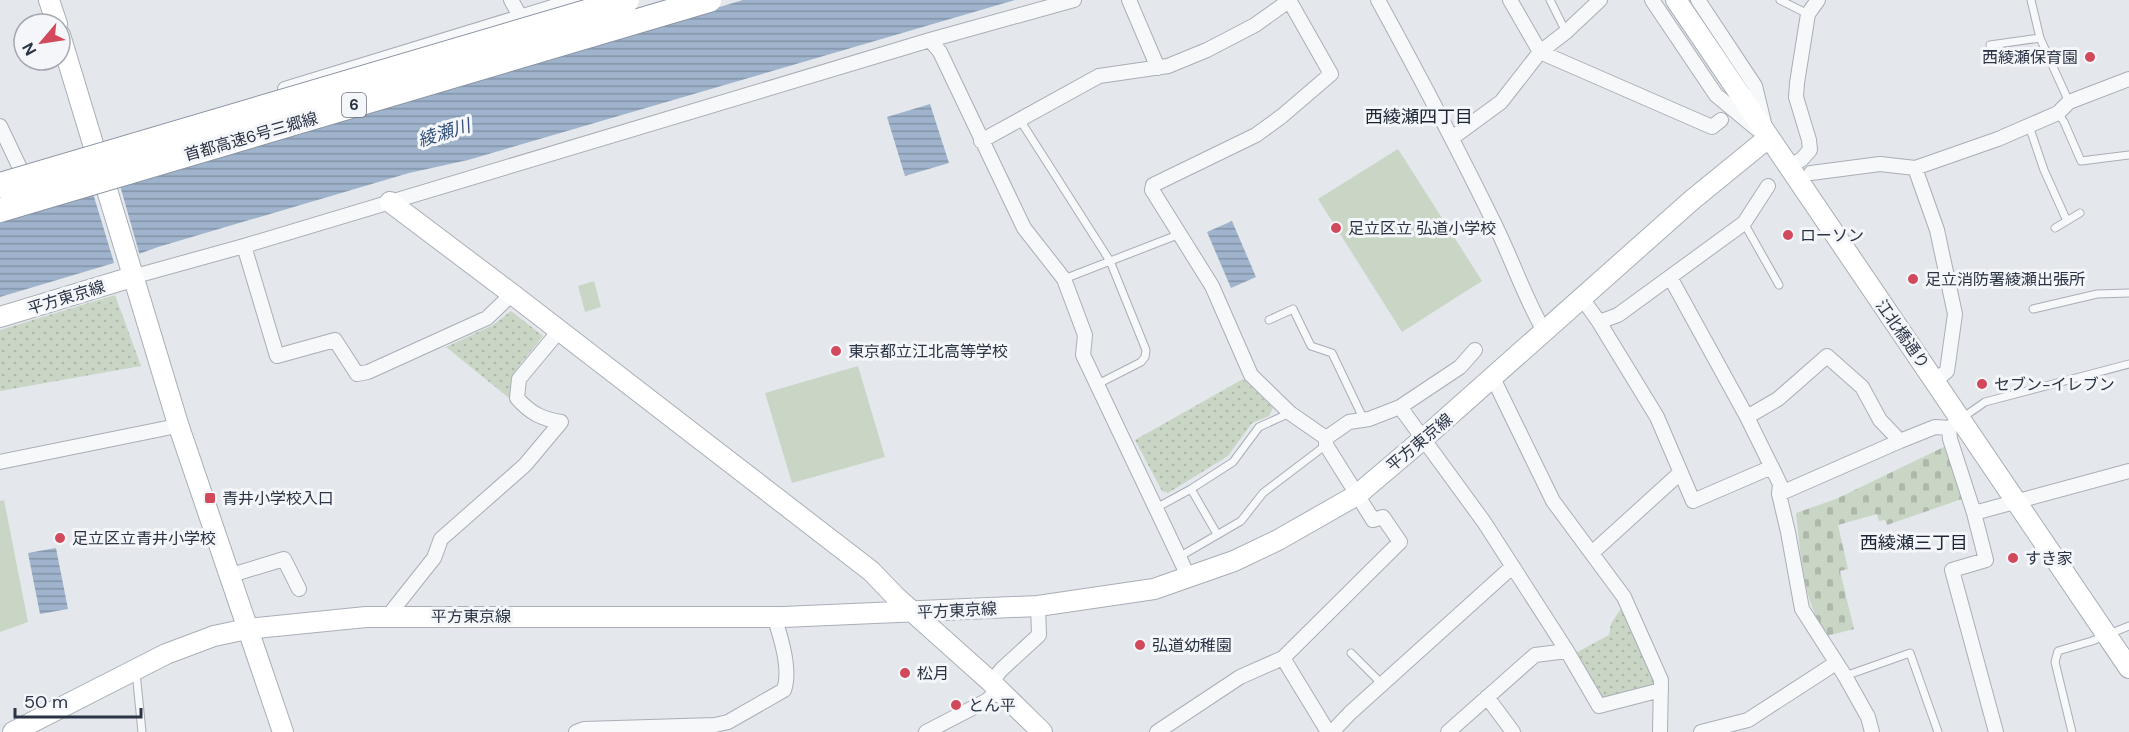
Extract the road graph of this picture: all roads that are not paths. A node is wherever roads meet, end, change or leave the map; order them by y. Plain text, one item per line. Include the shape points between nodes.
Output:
1 (511, 0) edge
2 (575, 0) edge
3 (627, 0) edge
4 (709, 0) edge
5 (1074, 0) edge
6 (1129, 0) edge
7 (1289, 0) edge
8 (1378, 0) edge
9 (1510, 0) edge
10 (1550, 0) edge
11 (1652, 0) edge
12 (1676, 0) edge
13 (1698, 0) edge
14 (1780, 0) edge
15 (1818, 0) edge
16 (2031, 0) edge
17 (1594, 2) edge
18 (1808, 14) junction
19 (520, 16) junction
20 (1566, 32) junction
21 (2040, 38) junction
22 (930, 40) junction
23 (1990, 45) dead end
24 (1540, 52) junction
25 (1158, 68) junction
26 (71, 72) edge
27 (2129, 79) edge
28 (2069, 102) junction
29 (2058, 113) junction
30 (1020, 120) junction
31 (1721, 120) dead end
32 (0, 126) edge
33 (2029, 126) junction
34 (1452, 138) junction
35 (1768, 138) junction
36 (981, 141) junction
37 (95, 152) junction
38 (2129, 155) edge
39 (20, 168) junction
40 (1788, 168) junction
41 (1915, 168) junction
42 (1811, 173) dead end
43 (0, 174) edge
44 (0, 184) edge
45 (1768, 186) dead end
46 (390, 202) junction
47 (0, 210) edge
48 (2080, 213) dead end
49 (2067, 221) junction
50 (1744, 223) junction
51 (2055, 228) dead end
52 (1180, 234) junction
53 (244, 246) junction
54 (1110, 261) junction
55 (130, 271) junction
56 (1670, 277) junction
57 (1064, 279) junction
58 (1779, 285) dead end
59 (2129, 293) edge
60 (512, 294) junction
61 (1582, 298) junction
62 (2032, 309) dead end
63 (0, 317) edge
64 (1269, 320) dead end
65 (1599, 322) junction
66 (559, 331) junction
67 (1544, 331) junction
68 (1475, 350) dead end
69 (2129, 364) edge
70 (1493, 378) junction
71 (1935, 381) junction
72 (1098, 384) junction
73 (1400, 407) junction
74 (1290, 413) junction
75 (1747, 417) junction
76 (1364, 420) junction
77 (1955, 423) junction
78 (178, 424) junction
79 (1423, 439) junction
80 (1900, 441) junction
81 (1326, 442) junction
82 (0, 462) edge
83 (1772, 467) junction
84 (2129, 471) edge
85 (1680, 473) junction
86 (1191, 489) junction
87 (1779, 494) junction
88 (1357, 495) junction
89 (2016, 502) junction
90 (1156, 507) junction
91 (1974, 513) junction
92 (1217, 534) junction
93 (1593, 552) junction
94 (1179, 557) junction
95 (1512, 567) junction
96 (228, 576) junction
97 (1189, 578) junction
98 (299, 589) dead end
99 (1038, 606) junction
100 (912, 612) junction
101 (388, 616) junction
102 (774, 617) junction
103 (2129, 626) edge
104 (247, 629) junction
105 (2106, 634) junction
106 (1567, 651) junction
107 (1351, 653) dead end
108 (1282, 658) junction
109 (1836, 663) junction
110 (2129, 668) edge
111 (136, 669) junction
112 (1845, 676) junction
113 (1382, 684) junction
114 (995, 686) junction
115 (1661, 690) junction
116 (1487, 697) junction
117 (730, 727) edge
118 (13, 732) edge
119 (142, 732) edge
120 (283, 732) edge
121 (576, 732) edge
122 (926, 732) edge
123 (1042, 732) edge
124 (1157, 732) edge
125 (1330, 732) edge
126 (1448, 732) edge
127 (1513, 732) edge
128 (1660, 732) edge
129 (1701, 732) edge
130 (1872, 732) edge
131 (1938, 732) edge
132 (1996, 732) edge
133 (2072, 732) edge

1 - 19 street
2 - 19 street
3 - 44 highway, 首都高速6号三郷線 / 6, bridge
4 - 47 highway, 首都高速6号三郷線 / 6, bridge
5 - 22 street
6 - 25 street
7 - 25 street via 1255,25 1207,50
7 - 52 street via 1330,74 1256,135 1153,184 1152,190
8 - 34 street
9 - 24 street
10 - 20 lane
11 - 35 street via 1716,94
12 - 35 main road, 江北橋通り
13 - 35 street via 1755,86
14 - 18 lane
15 - 18 street
16 - 21 lane
17 - 20 street
18 - 40 street via 1796,97 1810,150
19 - 37 street
20 - 24 street
21 - 23 lane
21 - 28 lane
22 - 36 street via 940,52
22 - 46 street
24 - 31 street via 1712,127
24 - 34 street via 1501,102
25 - 30 street via 1099,76
26 - 37 main road
27 - 28 street
28 - 29 street
29 - 33 street
29 - 38 lane via 2081,161
30 - 36 street
30 - 54 lane
32 - 39 street
33 - 41 street
33 - 49 lane
34 - 67 street
35 - 40 main road, 江北橋通り
35 - 61 main road, 平方東京線
36 - 57 street via 1024,228
37 - 39 main road
37 - 55 main road
39 - 43 main road
40 - 71 main road, 江北橋通り
41 - 42 street via 1880,164
41 - 71 street via 1937,230 1955,314 1947,371
45 - 50 street
46 - 53 street
46 - 60 main road
48 - 49 lane
49 - 51 lane
50 - 56 street
50 - 58 lane
52 - 54 lane
52 - 74 street via 1212,286 1251,375
53 - 55 street
53 - 60 street via 277,356 335,340 357,374 487,318
54 - 57 lane
54 - 72 lane via 1146,350 1141,362
55 - 63 main road, 平方東京線
55 - 78 main road
56 - 65 street via 1618,315
56 - 75 street
57 - 72 street via 1085,335 1083,355
59 - 62 lane via 2097,294
60 - 66 main road
61 - 65 street
61 - 67 main road, 平方東京線
64 - 76 lane via 1293,309 1311,346 1332,352
65 - 85 street via 1657,417
66 - 100 main road via 871,571
66 - 101 street via 519,379 517,398 543,419 561,422 525,465 441,539 434,558
67 - 70 main road, 平方東京線
68 - 73 street via 1460,367
69 - 77 lane via 1985,402
70 - 79 main road, 平方東京線
70 - 93 street via 1553,501
71 - 77 main road, 江北橋通り
72 - 90 street
73 - 76 street
73 - 79 street
74 - 81 street
74 - 86 lane via 1259,427 1233,462
75 - 80 street via 1778,399 1827,356 1863,387 1880,420
75 - 83 street
76 - 81 street via 1349,422
77 - 80 street
77 - 89 main road, 江北橋通り
77 - 91 street via 1950,439
78 - 82 street
78 - 96 main road
79 - 88 main road, 平方東京線
79 - 95 street
80 - 87 street
81 - 88 street
81 - 92 lane via 1263,493 1241,521
83 - 85 street via 1693,501
83 - 87 street via 1780,484
84 - 89 street
85 - 93 street
86 - 90 lane
86 - 92 lane
87 - 109 street via 1802,609
88 - 97 main road, 平方東京線 via 1278,540
88 - 108 street via 1373,520 1383,517 1400,542
89 - 91 street
89 - 105 main road, 江北橋通り
90 - 94 street
91 - 132 street via 1986,560 1952,570
92 - 94 lane
93 - 115 street via 1624,597 1661,680
94 - 97 street
95 - 106 street
95 - 113 street
96 - 98 street via 284,559
96 - 104 main road
97 - 99 main road, 平方東京線 via 1154,589
99 - 100 main road, 平方東京線
99 - 114 street via 1040,635 1002,669
100 - 102 main road, 平方東京線
100 - 114 main road
101 - 102 main road, 平方東京線
101 - 104 main road, 平方東京線
102 - 117 street via 788,680 784,690
103 - 105 lane
104 - 111 main road, 平方東京線 via 191,643
104 - 120 main road
105 - 110 main road, 江北橋通り
105 - 133 lane via 2058,651 2055,662
106 - 115 street via 1599,706
106 - 116 street via 1535,655
107 - 113 lane
108 - 124 street via 1240,677
108 - 125 street
109 - 112 street
109 - 129 street via 1748,720
111 - 118 main road, 平方東京線
111 - 119 lane
112 - 130 street
112 - 131 lane via 1910,653
113 - 125 street
114 - 122 street via 986,701
114 - 123 main road
115 - 128 street
116 - 126 street
116 - 127 street
117 - 121 street

